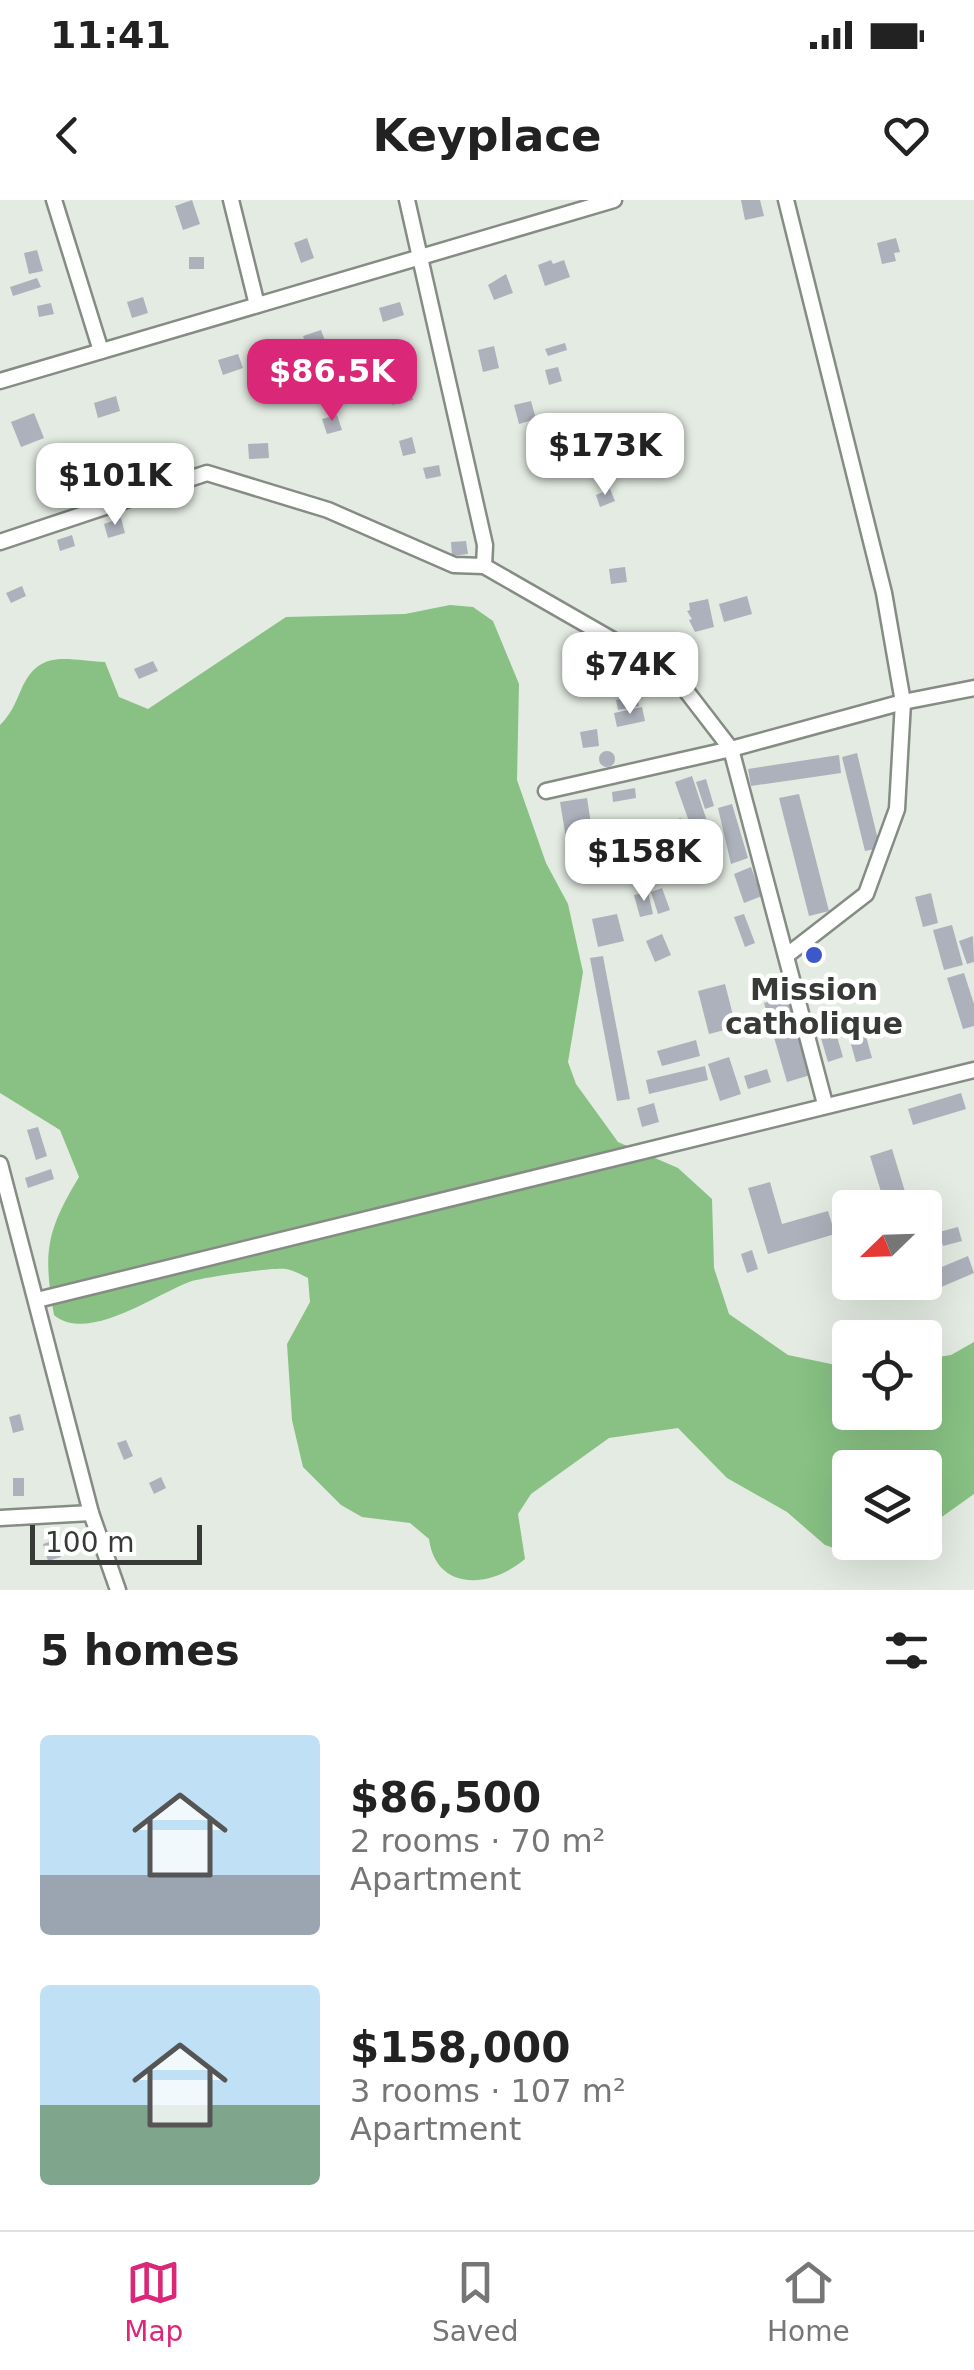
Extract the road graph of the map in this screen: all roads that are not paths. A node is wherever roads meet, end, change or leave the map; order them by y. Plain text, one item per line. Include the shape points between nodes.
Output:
1 (54, 200) edge
2 (231, 200) edge
3 (407, 200) edge
4 (614, 200) edge
5 (786, 200) edge
6 (420, 258) junction
7 (257, 305) junction
8 (101, 352) junction
9 (0, 381) edge
10 (0, 542) edge
11 (484, 566) junction
12 (974, 688) edge
13 (903, 702) junction
14 (732, 749) junction
15 (546, 791) dead end
16 (786, 956) junction
17 (974, 1070) edge
18 (826, 1104) junction
19 (1, 1172) edge
20 (38, 1300) junction
21 (91, 1512) junction
22 (0, 1518) edge
23 (118, 1590) edge

1 - 8 street
2 - 7 street
3 - 6 street
4 - 6 street
5 - 13 street via 884,593
6 - 7 street
6 - 11 street via 485,545
7 - 8 street
8 - 9 street
10 - 11 street via 206,474 328,510 454,565
11 - 14 street via 674,675
12 - 13 street
13 - 14 street
13 - 16 street via 897,809 866,894
14 - 15 street
14 - 16 street
16 - 18 street
17 - 18 street
18 - 20 street
19 - 20 street
20 - 21 street
21 - 22 street
21 - 23 street

